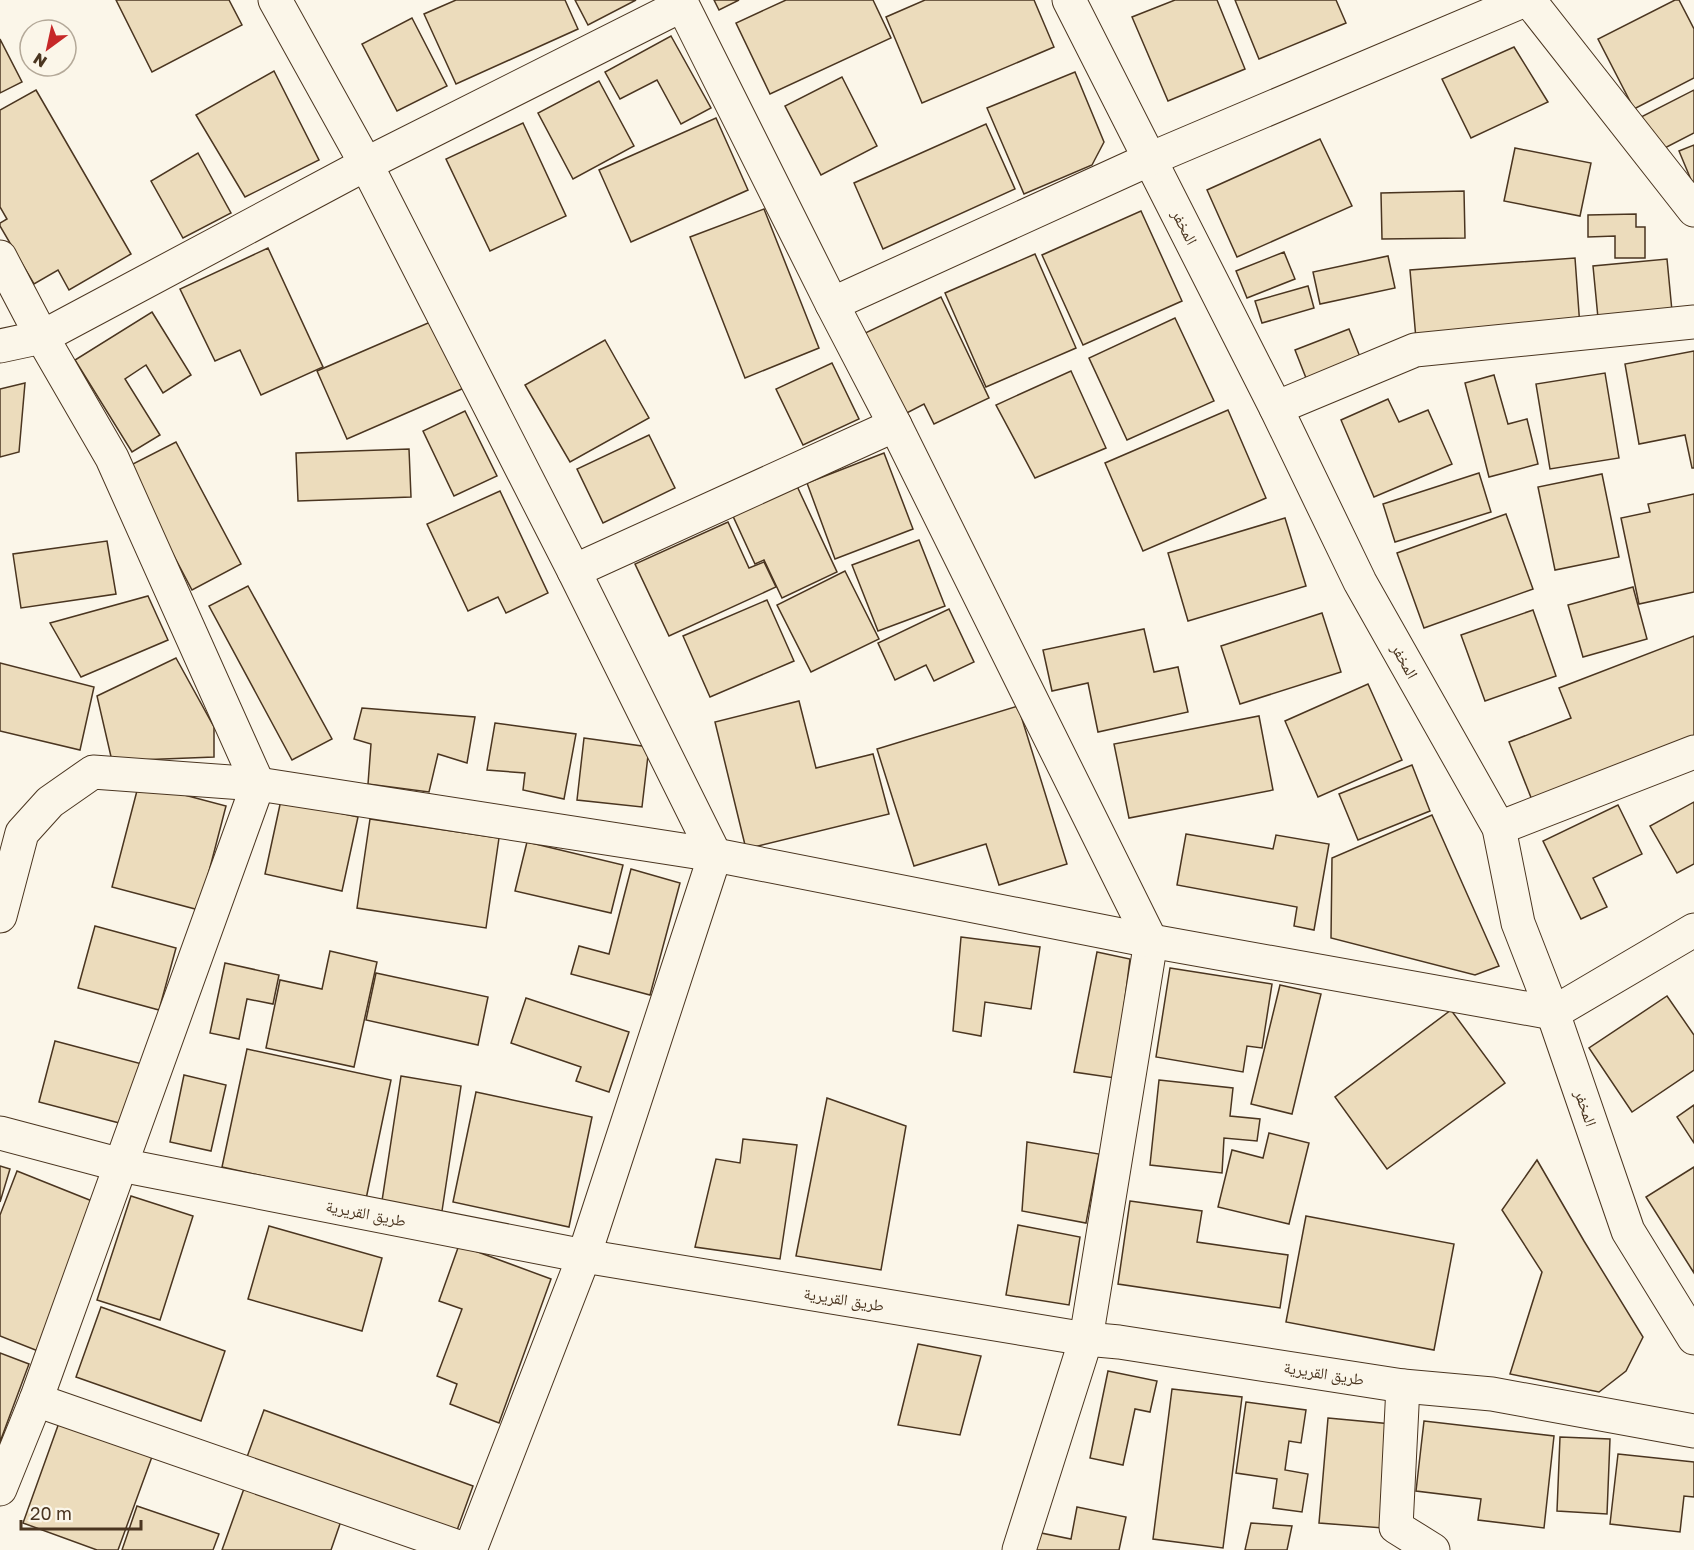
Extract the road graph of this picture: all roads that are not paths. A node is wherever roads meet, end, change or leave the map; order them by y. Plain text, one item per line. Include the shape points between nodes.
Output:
1 (275, 0) edge
2 (1069, 0) edge
3 (1525, 0) edge
4 (1529, 0) edge
5 (681, 2) edge
6 (1150, 159) junction
7 (366, 164) junction
8 (1694, 210) edge
9 (0, 257) edge
10 (832, 304) junction
11 (1694, 322) edge
12 (42, 337) junction
13 (0, 346) edge
14 (1276, 408) junction
15 (895, 425) junction
16 (574, 570) junction
17 (1694, 752) edge
18 (258, 784) junction
19 (1499, 828) junction
20 (715, 855) junction
21 (0, 916) edge
22 (1694, 930) edge
23 (1151, 940) junction
24 (1553, 1012) junction
25 (0, 1132) edge
26 (121, 1165) junction
27 (584, 1256) junction
28 (1694, 1338) edge
29 (1086, 1339) junction
30 (1403, 1386) junction
31 (36, 1400) junction
32 (1694, 1431) edge
33 (0, 1489) edge
34 (469, 1550) edge
35 (1019, 1550) edge
36 (1433, 1550) edge

1 - 7 street
2 - 6 street, المخفر
3 - 6 street
4 - 8 street
5 - 7 street
5 - 10 street
6 - 10 street
6 - 14 street, المخفر
7 - 12 street
7 - 16 street
9 - 12 street
10 - 15 street
11 - 14 street via 1415,350
12 - 13 street
12 - 18 street via 112,458
14 - 19 street, المخفر via 1360,582
15 - 16 street
15 - 23 street
16 - 20 street
17 - 19 street
18 - 20 street
18 - 21 street via 93,772 50,802 22,833
18 - 26 street
19 - 24 street, المخفر via 1518,924
20 - 23 street
20 - 27 street
22 - 24 street
23 - 24 street
23 - 29 street
24 - 28 street, المخفر via 1628,1231
25 - 26 street, طريق القريرية
26 - 27 street, طريق القريرية
26 - 31 street
27 - 29 street, طريق القريرية
27 - 34 street
29 - 30 street, طريق القريرية
29 - 35 street
30 - 32 street, طريق القريرية via 1492,1394
30 - 36 street via 1396,1527
31 - 33 street
31 - 34 street

